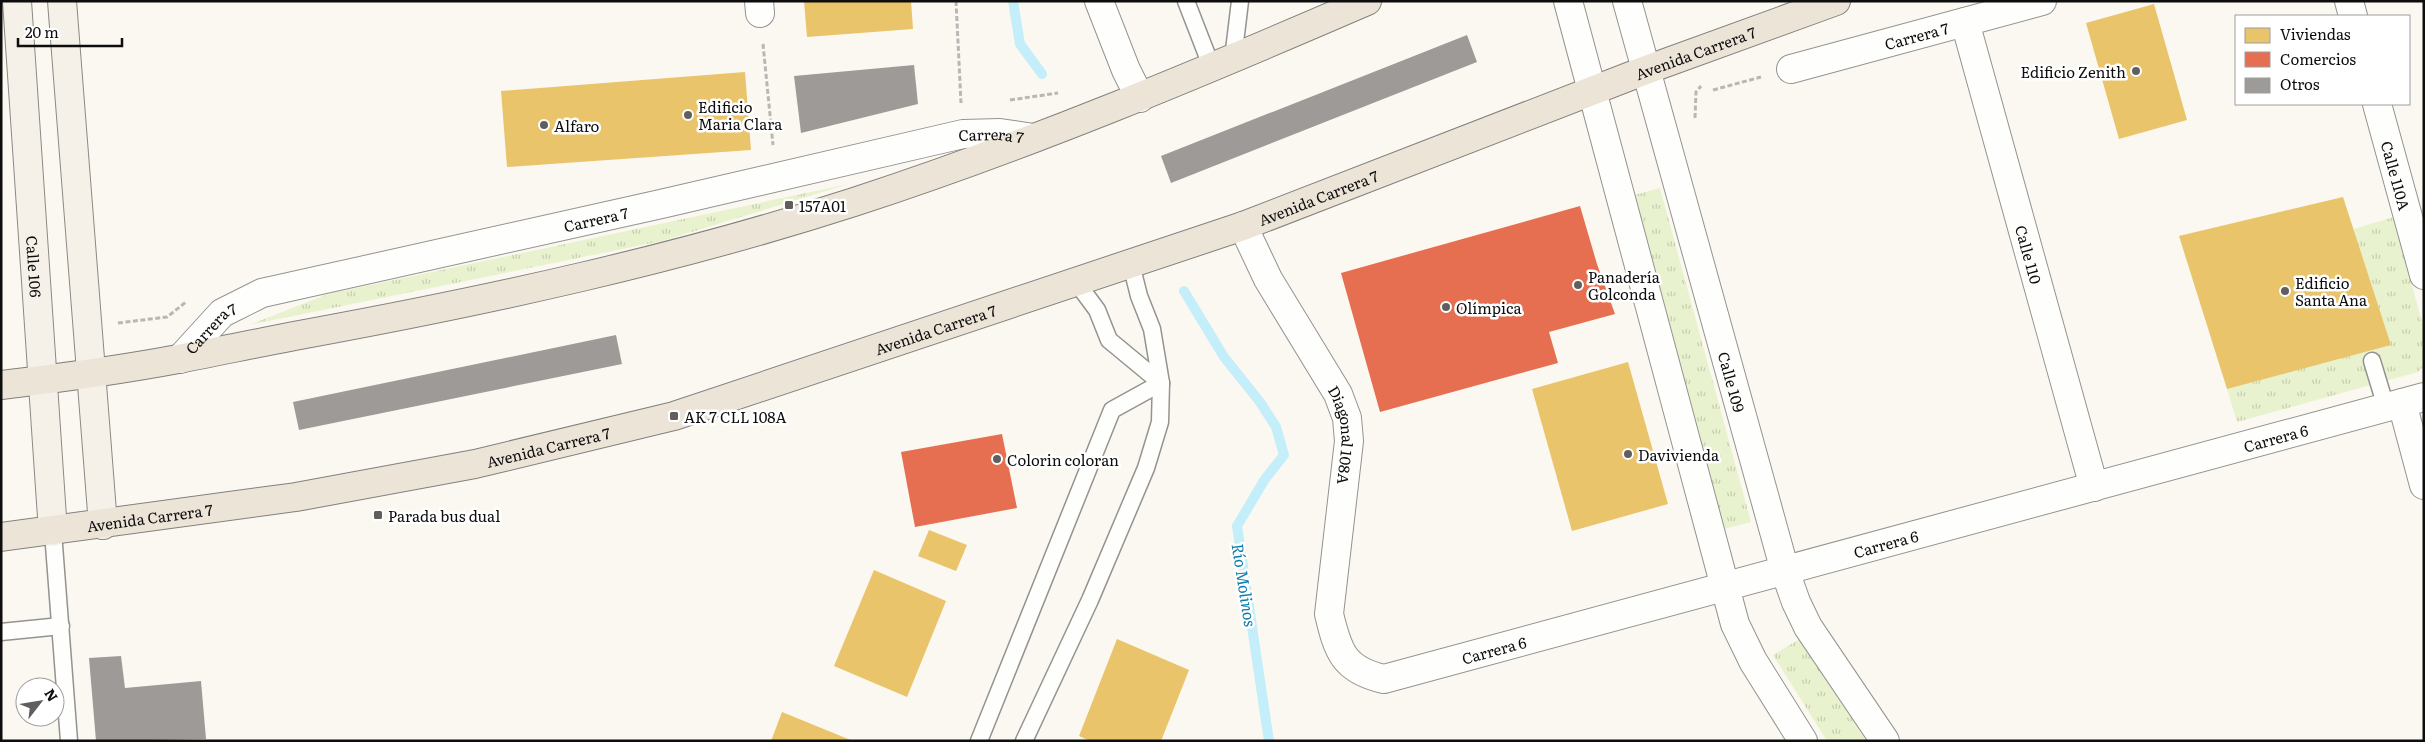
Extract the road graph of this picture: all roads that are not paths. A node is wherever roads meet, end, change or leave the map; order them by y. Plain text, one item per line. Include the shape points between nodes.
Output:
1 (17, 1) edge
2 (62, 1) edge
3 (1100, 1) edge
4 (1186, 1) edge
5 (1240, 1) edge
6 (1367, 1) edge
7 (1568, 1) edge
8 (1627, 1) edge
9 (1836, 1) edge
10 (2042, 1) edge
11 (2349, 1) edge
12 (2353, 15) edge
13 (1965, 22) junction
14 (1222, 64) junction
15 (1791, 69) road end
16 (1646, 70) junction
17 (1592, 91) junction
18 (1140, 98) junction
19 (2377, 105) edge
20 (1034, 138) junction
21 (1243, 226) junction
22 (1131, 264) junction
23 (2424, 275) edge
24 (1077, 283) junction
25 (180, 359) junction
26 (2372, 361) dead end
27 (91, 374) junction
28 (44, 380) junction
29 (1161, 383) junction
30 (1, 385) edge
31 (2404, 402) edge
32 (2424, 485) edge
33 (2094, 487) junction
34 (103, 525) junction
35 (53, 532) junction
36 (1, 537) edge
37 (1785, 572) junction
38 (1724, 588) junction
39 (60, 626) junction
40 (1, 632) edge
41 (1348, 663) joint
42 (69, 741) edge
43 (979, 741) edge
44 (1024, 741) edge
45 (1803, 741) edge
46 (1885, 741) edge

1 - 28 main road, Calle 106
2 - 27 main road
3 - 18 street
4 - 14 lane
5 - 14 lane
6 - 14 main road
7 - 17 street
8 - 16 street, Calle 109
9 - 16 main road, Avenida Carrera 7
10 - 13 street, Carrera 7
11 - 12 street
13 - 15 street, Carrera 7
13 - 33 street, Calle 110
14 - 18 main road
16 - 17 main road, Avenida Carrera 7
16 - 37 street, Calle 109
17 - 21 main road, Avenida Carrera 7
17 - 38 street
18 - 20 main road
19 - 23 street, Calle 110A
20 - 25 main road via 855,202 609,272
20 - 25 street, Carrera 7 via 1000,133 963,134 262,293 222,313
21 - 22 main road, Avenida Carrera 7
21 - 41 street, Diagonal 108A via 1268,279 1338,394 1348,418 1349,440 1329,614 1334,635
22 - 24 main road, Avenida Carrera 7
22 - 29 lane via 1152,329
24 - 29 lane via 1097,310 1109,340
24 - 34 main road, Avenida Carrera 7 via 674,416 475,464 296,497
25 - 27 main road
26 - 31 lane
27 - 28 main road
27 - 34 main road
28 - 30 main road
28 - 35 main road, Calle 106
29 - 43 lane via 1112,410
29 - 44 lane via 1160,422 1146,468 1090,600
31 - 32 street
31 - 33 street, Carrera 6
33 - 37 street, Carrera 6
34 - 35 main road, Avenida Carrera 7
35 - 36 main road, Avenida Carrera 7
35 - 39 lane
37 - 38 street, Carrera 6
37 - 46 street, Calle 109 via 1808,627
38 - 41 street, Carrera 6 via 1384,679 1368,675
38 - 45 street via 1752,662
39 - 40 lane
39 - 42 lane

